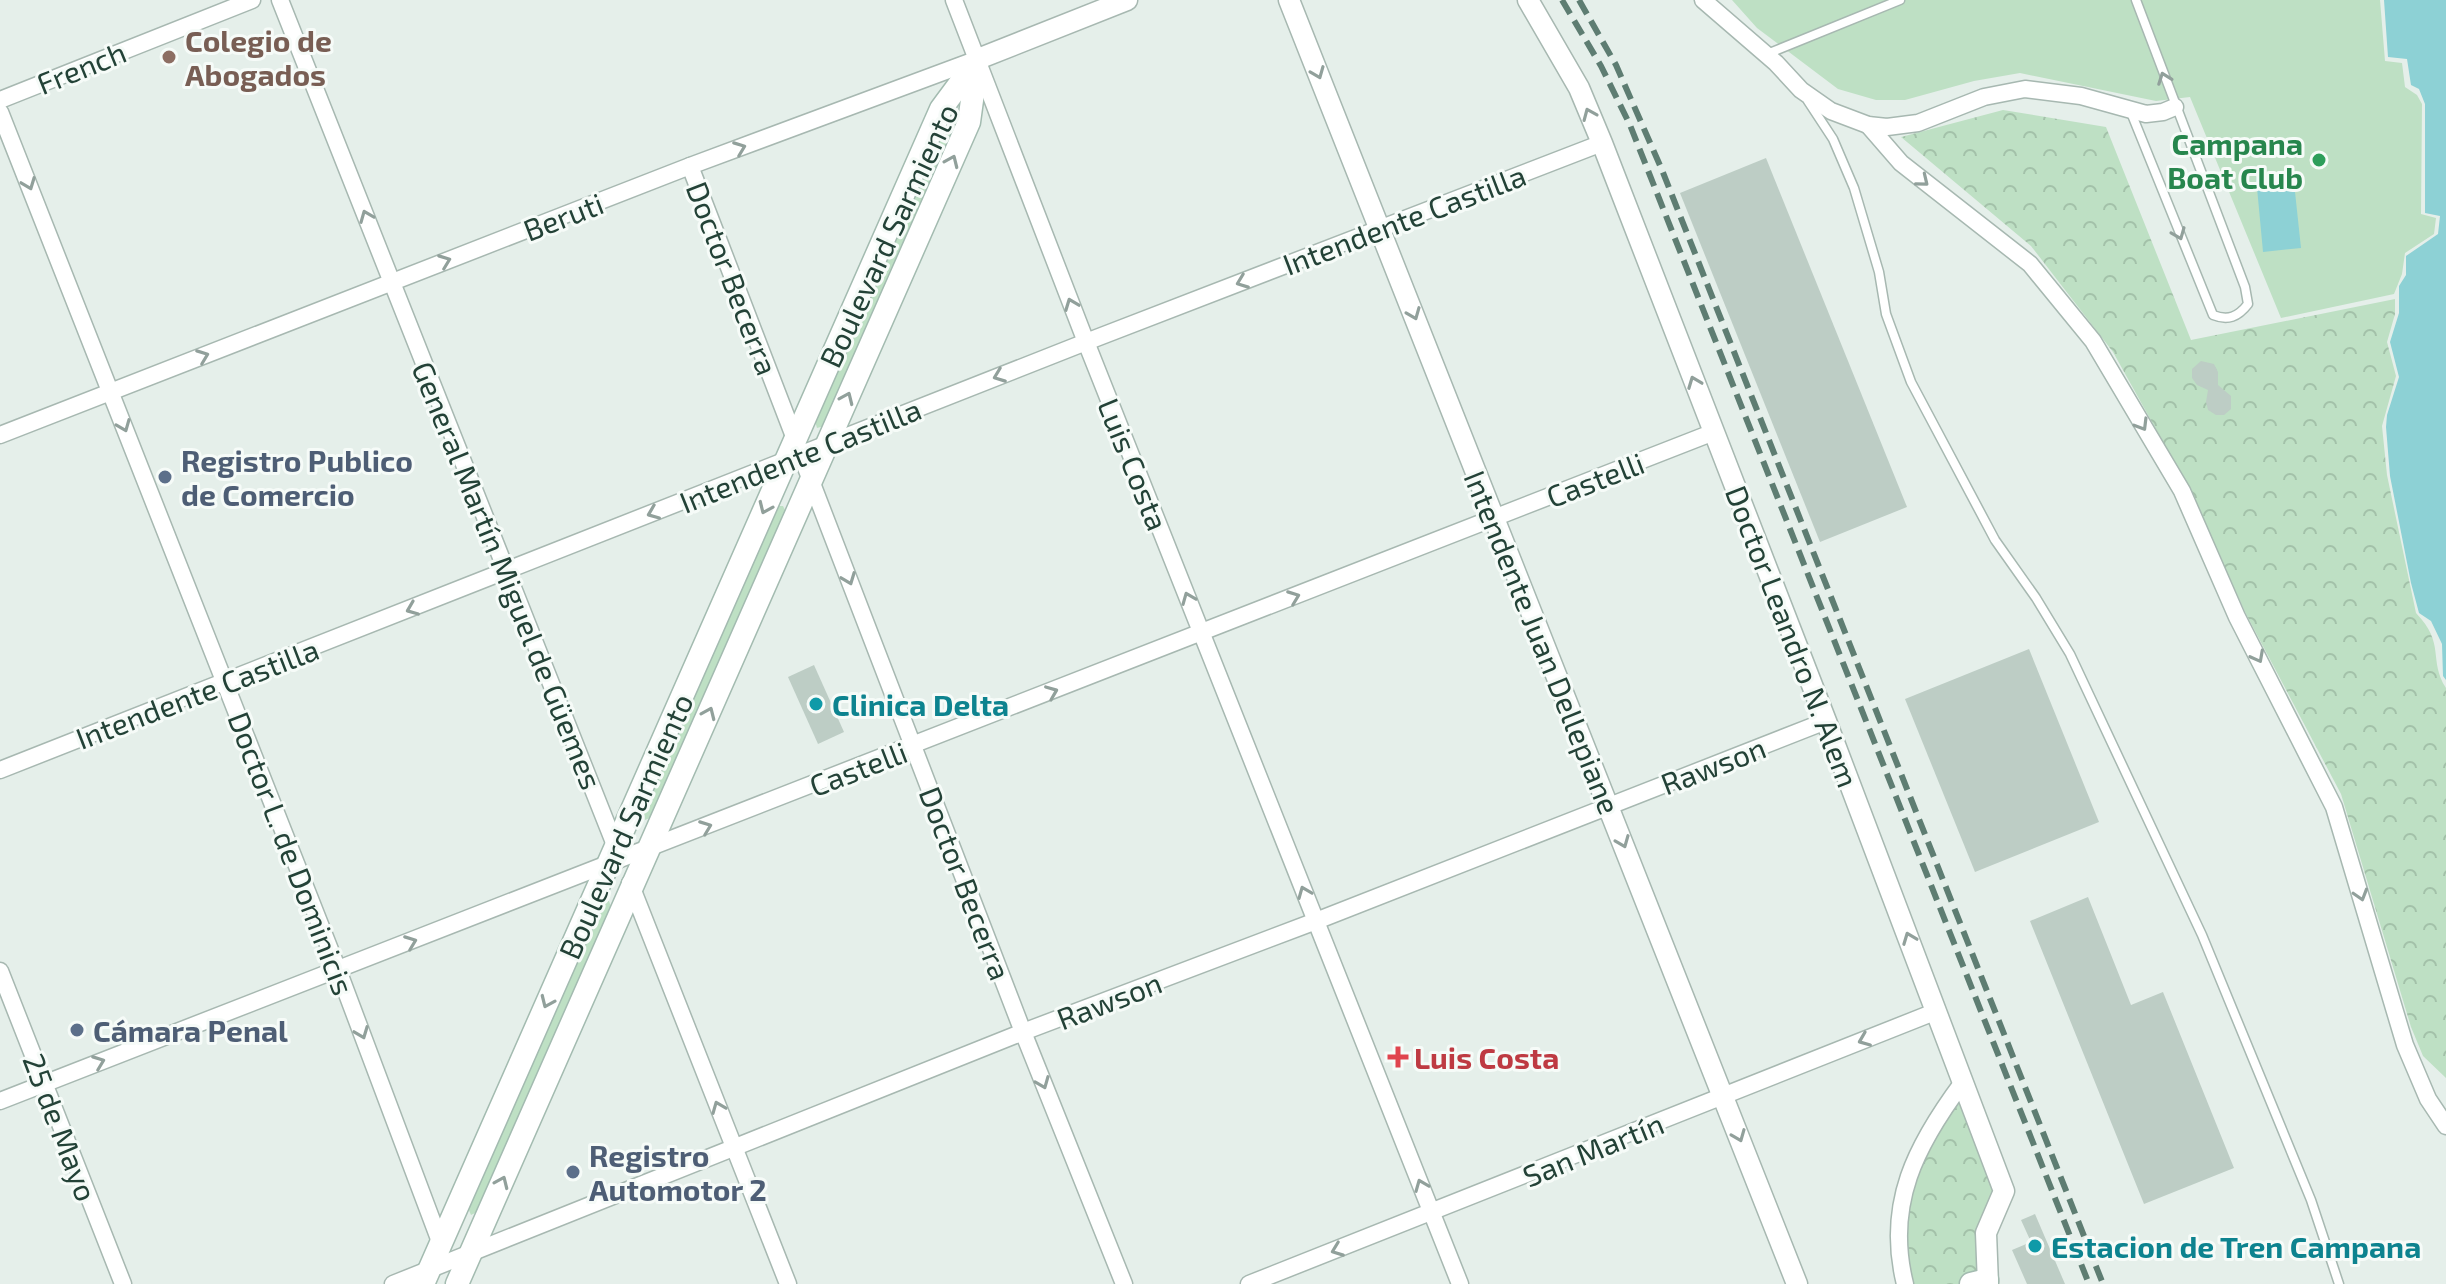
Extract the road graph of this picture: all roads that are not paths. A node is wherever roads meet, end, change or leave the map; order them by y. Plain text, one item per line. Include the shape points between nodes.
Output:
1 (252, 0) edge
2 (280, 0) edge
3 (954, 0) edge
4 (1127, 0) edge
5 (1289, 0) edge
6 (1528, 0) edge
7 (1703, 0) edge
8 (1900, 0) edge
9 (2136, 0) edge
10 (1767, 55) junction
11 (978, 59) junction
12 (1801, 90) junction
13 (0, 100) edge
14 (2175, 107) junction
15 (2130, 109) junction
16 (0, 112) edge
17 (1868, 125) junction
18 (1602, 143) junction
19 (690, 166) junction
20 (1380, 229) junction
21 (392, 282) junction
22 (1086, 342) junction
23 (110, 392) junction
24 (1714, 432) junction
25 (0, 435) edge
26 (827, 444) junction
27 (794, 451) junction
28 (811, 481) junction
29 (1494, 518) junction
30 (506, 571) junction
31 (1201, 633) junction
32 (225, 682) junction
33 (1826, 721) junction
34 (913, 747) junction
35 (0, 770) edge
36 (1608, 806) junction
37 (648, 849) junction
38 (615, 858) junction
39 (632, 888) junction
40 (1316, 921) junction
41 (338, 970) junction
42 (0, 971) edge
43 (1937, 1011) junction
44 (1023, 1032) junction
45 (1963, 1082) junction
46 (44, 1083) junction
47 (1723, 1097) junction
48 (0, 1101) edge
49 (2446, 1126) edge
50 (734, 1148) junction
51 (1432, 1213) junction
52 (471, 1253) junction
53 (436, 1265) edge
54 (1982, 1283) edge
55 (123, 1284) edge
56 (393, 1284) edge
57 (457, 1284) edge
58 (788, 1284) edge
59 (1124, 1284) edge
60 (1249, 1284) edge
61 (1460, 1284) edge
62 (1797, 1284) edge
63 (1905, 1284) edge
64 (2339, 1284) edge

1 - 13 street, French
21 -> 2 street, General Martín Miguel de Güemes
3 - 11 street, Luis Costa
4 - 11 street, Beruti
5 -> 20 street, Intendente Juan Dellepiane
18 -> 6 street, Doctor Leandro N. Alem via 1579,88
7 - 10 street
8 - 10 lane
14 -> 9 lane
10 - 12 street
19 -> 11 street, Beruti
22 -> 11 street, Luis Costa
26 -> 11 main road, Boulevard Sarmiento via 969,122
11 - 27 main road, Boulevard Sarmiento via 941,109
12 - 17 street via 1831,111
12 - 64 lane via 1833,139 1854,188 1886,314 1911,382 1995,540 2070,654 2202,935 2311,1200
14 - 15 street via 2146,114
15 -> 14 lane via 2205,299 2213,315 2224,319 2240,314 2248,304 2245,287
15 - 17 street via 2025,89 1984,97 1918,123
16 -> 23 street, Doctor L. de Dominicis
17 -> 49 street via 1901,163 2030,264 2093,341 2182,491 2237,617 2334,807 2405,1045
18 - 20 street, Intendente Castilla
24 -> 18 street, Doctor Leandro N. Alem
21 -> 19 street, Beruti
19 - 27 street, Doctor Becerra
20 -> 22 street, Intendente Castilla
20 -> 29 street, Intendente Juan Dellepiane
23 -> 21 street, Beruti
21 - 30 street, General Martín Miguel de Güemes
22 -> 26 street, Intendente Castilla
31 -> 22 street, Luis Costa
23 - 25 street, Beruti
23 -> 32 street, Doctor L. de Dominicis
24 - 29 street, Castelli
24 - 33 street, Doctor Leandro N. Alem
26 - 27 street, Intendente Castilla
26 - 28 main road, Boulevard Sarmiento
27 - 28 street, Doctor Becerra
27 -> 30 street, Intendente Castilla
27 -> 38 main road, Boulevard Sarmiento
28 -> 34 street, Doctor Becerra
37 -> 28 main road, Boulevard Sarmiento
31 -> 29 street, Castelli
29 - 36 street, Intendente Juan Dellepiane
30 -> 32 street, Intendente Castilla
30 - 38 street, General Martín Miguel de Güemes
34 -> 31 street, Castelli
40 -> 31 street, Luis Costa
32 - 35 street, Intendente Castilla
32 - 41 street, Doctor L. de Dominicis
33 - 36 street, Rawson
43 -> 33 street, Doctor Leandro N. Alem
37 -> 34 street, Castelli
34 - 44 street, Doctor Becerra
36 - 40 street, Rawson
36 -> 47 street, Intendente Juan Dellepiane
37 - 38 street, Castelli
37 - 39 main road, Boulevard Sarmiento
38 - 39 street, General Martín Miguel de Güemes
41 -> 38 street, Castelli
38 -> 53 main road, Boulevard Sarmiento
50 -> 39 street, General Martín Miguel de Güemes
52 -> 39 main road, Boulevard Sarmiento
40 - 44 street, Rawson
51 -> 40 street, Luis Costa
46 -> 41 street, Castelli
41 -> 53 street, Doctor L. de Dominicis
42 - 46 street, 25 de Mayo
43 - 45 street, Doctor Leandro N. Alem
43 -> 47 street, San Martín
44 - 50 street, Rawson
44 -> 59 street, Doctor Becerra
45 - 54 street, Doctor Leandro N. Alem via 2004,1191 1986,1233
45 - 63 street via 1913,1160 1900,1208 1899,1259
46 - 48 street, Castelli
46 - 55 street, 25 de Mayo
47 - 51 street, San Martín
47 -> 62 street, Intendente Juan Dellepiane
50 - 52 street, Rawson
50 - 58 street, General Martín Miguel de Güemes
51 -> 60 street, San Martín
51 - 61 street, Luis Costa
52 - 53 street, Rawson
52 - 57 main road, Boulevard Sarmiento
53 - 56 street, Rawson
53 - 57 street, Doctor L. de Dominicis

